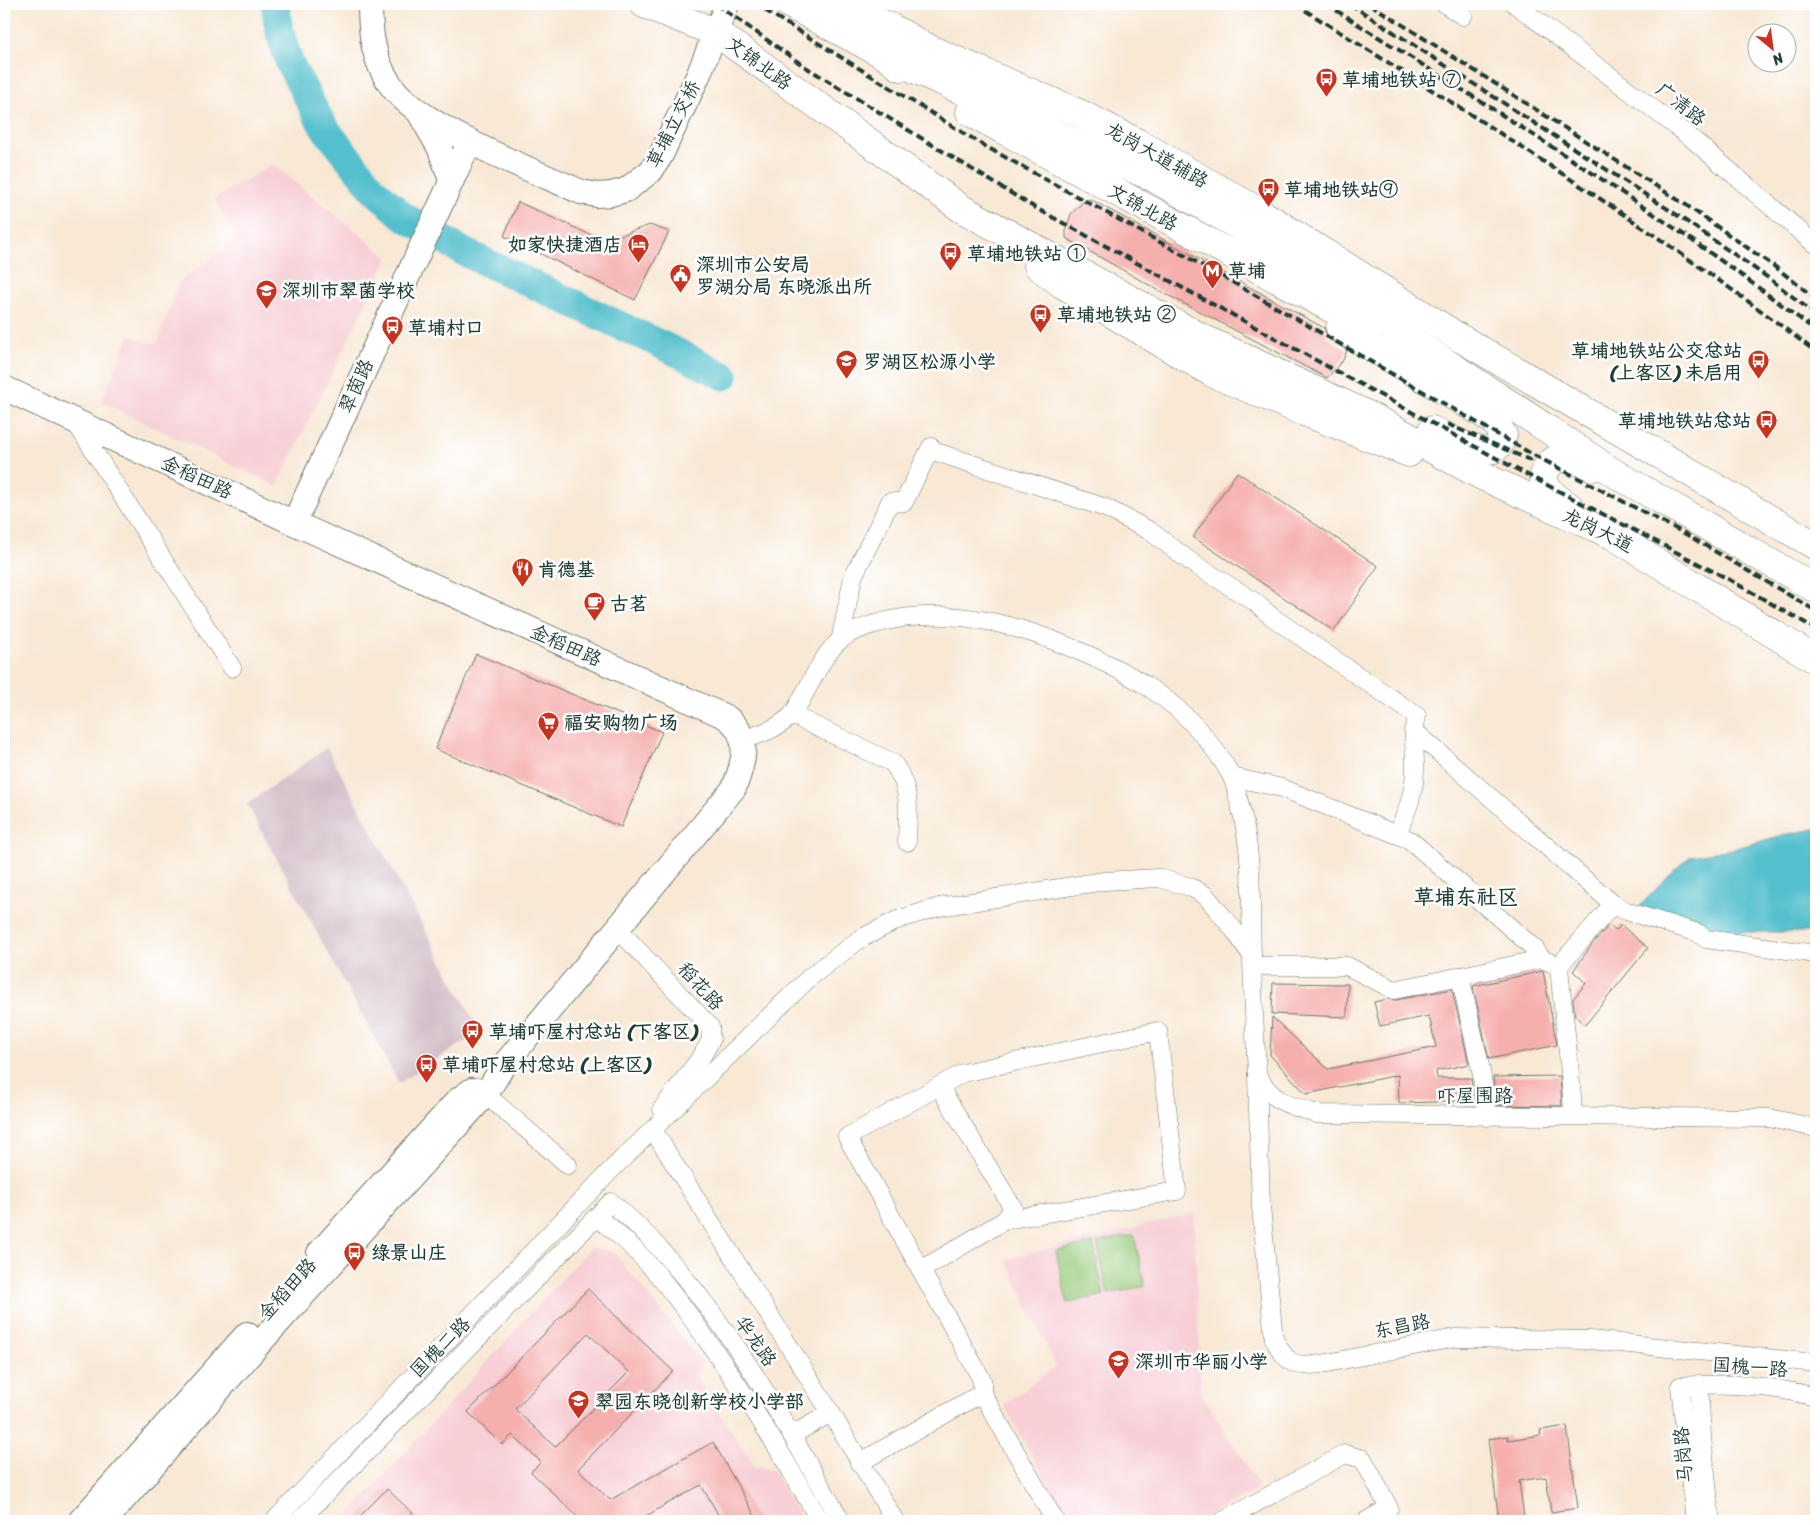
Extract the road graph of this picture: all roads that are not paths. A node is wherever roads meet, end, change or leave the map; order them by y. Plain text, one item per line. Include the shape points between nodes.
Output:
1 (370, 4) edge
2 (644, 4) edge
3 (727, 4) edge
4 (789, 4) edge
5 (836, 4) edge
6 (1444, 4) edge
7 (1515, 4) edge
8 (885, 16) edge
9 (1463, 16) dead end
10 (717, 33) junction
11 (886, 56) junction
12 (418, 112) junction
13 (470, 141) junction
14 (451, 180) junction
15 (962, 209) junction
16 (1184, 230) junction
17 (1816, 245) edge
18 (1157, 314) junction
19 (4, 388) edge
20 (1502, 401) junction
21 (1370, 416) joint
22 (73, 420) junction
23 (1616, 474) junction
24 (1482, 476) junction
25 (294, 523) junction
26 (1612, 535) junction
27 (1816, 546) edge
28 (1816, 588) edge
29 (842, 638) junction
30 (1816, 660) edge
31 (232, 668) dead end
32 (792, 715) junction
33 (1413, 730) junction
34 (744, 740) junction
35 (1232, 777) junction
36 (1397, 834) junction
37 (907, 842) dead end
38 (1613, 904) junction
39 (618, 930) junction
40 (1816, 954) edge
41 (1542, 958) junction
42 (1252, 961) junction
43 (1560, 966) junction
44 (1460, 976) junction
45 (1257, 1074) junction
46 (939, 1086) junction
47 (481, 1090) junction
48 (1573, 1115) junction
49 (1487, 1117) junction
50 (1816, 1128) edge
51 (653, 1130) junction
52 (568, 1165) dead end
53 (611, 1202) joint
54 (597, 1218) junction
55 (1005, 1220) junction
56 (921, 1270) junction
57 (1816, 1363) edge
58 (420, 1384) junction
59 (1699, 1384) junction
60 (1680, 1386) joint
61 (982, 1393) junction
62 (1816, 1397) edge
63 (831, 1413) junction
64 (792, 1435) junction
65 (860, 1463) junction
66 (80, 1521) edge
67 (104, 1521) edge
68 (274, 1521) edge
69 (299, 1521) edge
70 (820, 1521) edge
71 (841, 1521) edge
72 (895, 1521) edge
73 (1054, 1521) edge
74 (1223, 1521) edge
75 (1366, 1521) edge
76 (1695, 1521) edge
77 (1711, 1521) edge

1 - 12 street via 371,32 379,66 390,85
2 - 10 main road, 文锦北路
3 - 10 street, 草埔立交桥
4 - 11 main road, 文锦北路
5 - 8 main road, 龙岗大道辅路
6 - 9 street
7 - 17 street, 广清路 via 1690,137
8 - 27 main road, 龙岗大道辅路 via 930,49 1081,114 1253,208 1460,338
10 - 13 street, 草埔立交桥 via 661,155 651,171 626,190 604,194 582,192
10 - 15 main road, 文锦北路
11 - 16 main road, 文锦北路 via 947,99
11 - 20 main road via 1156,179 1336,288
12 - 13 street, 草埔立交桥
12 - 14 street via 440,149
13 - 14 street, 翠茵路
14 - 25 street, 翠茵路
15 - 18 main road, 文锦北路
15 - 24 main road, 文锦北路 via 1062,284 1212,373 1392,447
16 - 18 main road via 1363,343 1482,413 1500,428 1503,435 1501,443 1489,452 1475,449 1303,369
16 - 20 main road, 文锦北路
18 - 21 main road, 文锦北路 via 1270,371
19 - 22 street, 金稻田路
20 - 23 main road
21 - 24 main road, 龙岗大道
22 - 25 street, 金稻田路
22 - 31 street
23 - 26 main road via 1561,458 1551,461 1544,471 1544,482 1552,495
23 - 28 main road
24 - 26 main road, 龙岗大道
25 - 34 street, 金稻田路 via 726,717
26 - 30 main road, 龙岗大道
29 - 32 street via 829,652
29 - 33 street via 853,577 890,502 904,502 930,448 1106,508 1150,531 1417,716
29 - 35 street via 857,630 904,617 948,615 988,620 1032,632 1088,654 1136,678 1171,701 1198,728
32 - 34 street via 777,726
32 - 37 street via 893,763 903,776 909,798
33 - 36 street via 1416,768 1411,801
33 - 38 street
34 - 39 street, 金稻田路 via 744,760 734,788
35 - 36 street via 1282,788
35 - 42 street via 1251,862
36 - 41 street via 1410,840
38 - 40 street via 1698,933 1706,940
38 - 43 street
39 - 47 street, 金稻田路
39 - 51 street, 稻花路 via 710,1027 711,1040 660,1110
41 - 43 street
41 - 44 street
42 - 44 street via 1347,966 1394,990
42 - 45 street
42 - 51 street via 1234,930 1206,896 1190,887 1159,878 1104,881 940,907 897,920 860,939 810,977
43 - 48 street
44 - 49 street via 1481,1070
45 - 49 street, 吓屋围路 via 1274,1098 1318,1114
45 - 57 street, 东昌路 via 1261,1207 1274,1339 1284,1358 1301,1366 1322,1364 1455,1338 1590,1340
46 - 55 street via 1013,1208
46 - 55 street via 963,1073 1158,1031 1177,1191
46 - 56 street via 847,1137
47 - 52 street
47 - 66 street, 金稻田路 via 458,1100
47 - 67 street, 金稻田路
48 - 49 street, 吓屋围路
48 - 50 street, 吓屋围路 via 1769,1118
51 - 58 street via 613,1168
51 - 63 street
53 - 54 street, 国槐二路
53 - 64 street, 华龙路 via 644,1232 708,1309
54 - 58 street, 国槐二路
54 - 70 street, 华龙路 via 629,1242 688,1314 775,1442
55 - 56 street
56 - 61 street via 982,1380
58 - 68 street, 国槐二路
58 - 69 street, 国槐二路
59 - 60 street, 国槐一路
59 - 62 street, 国槐一路 via 1780,1387
59 - 77 street, 马岗路
60 - 76 street, 马岗路
61 - 65 street
61 - 73 street
63 - 64 street
63 - 65 street
64 - 71 street, 华龙路
65 - 72 street
74 - 75 street via 1345,1454 1363,1458 1389,1508

